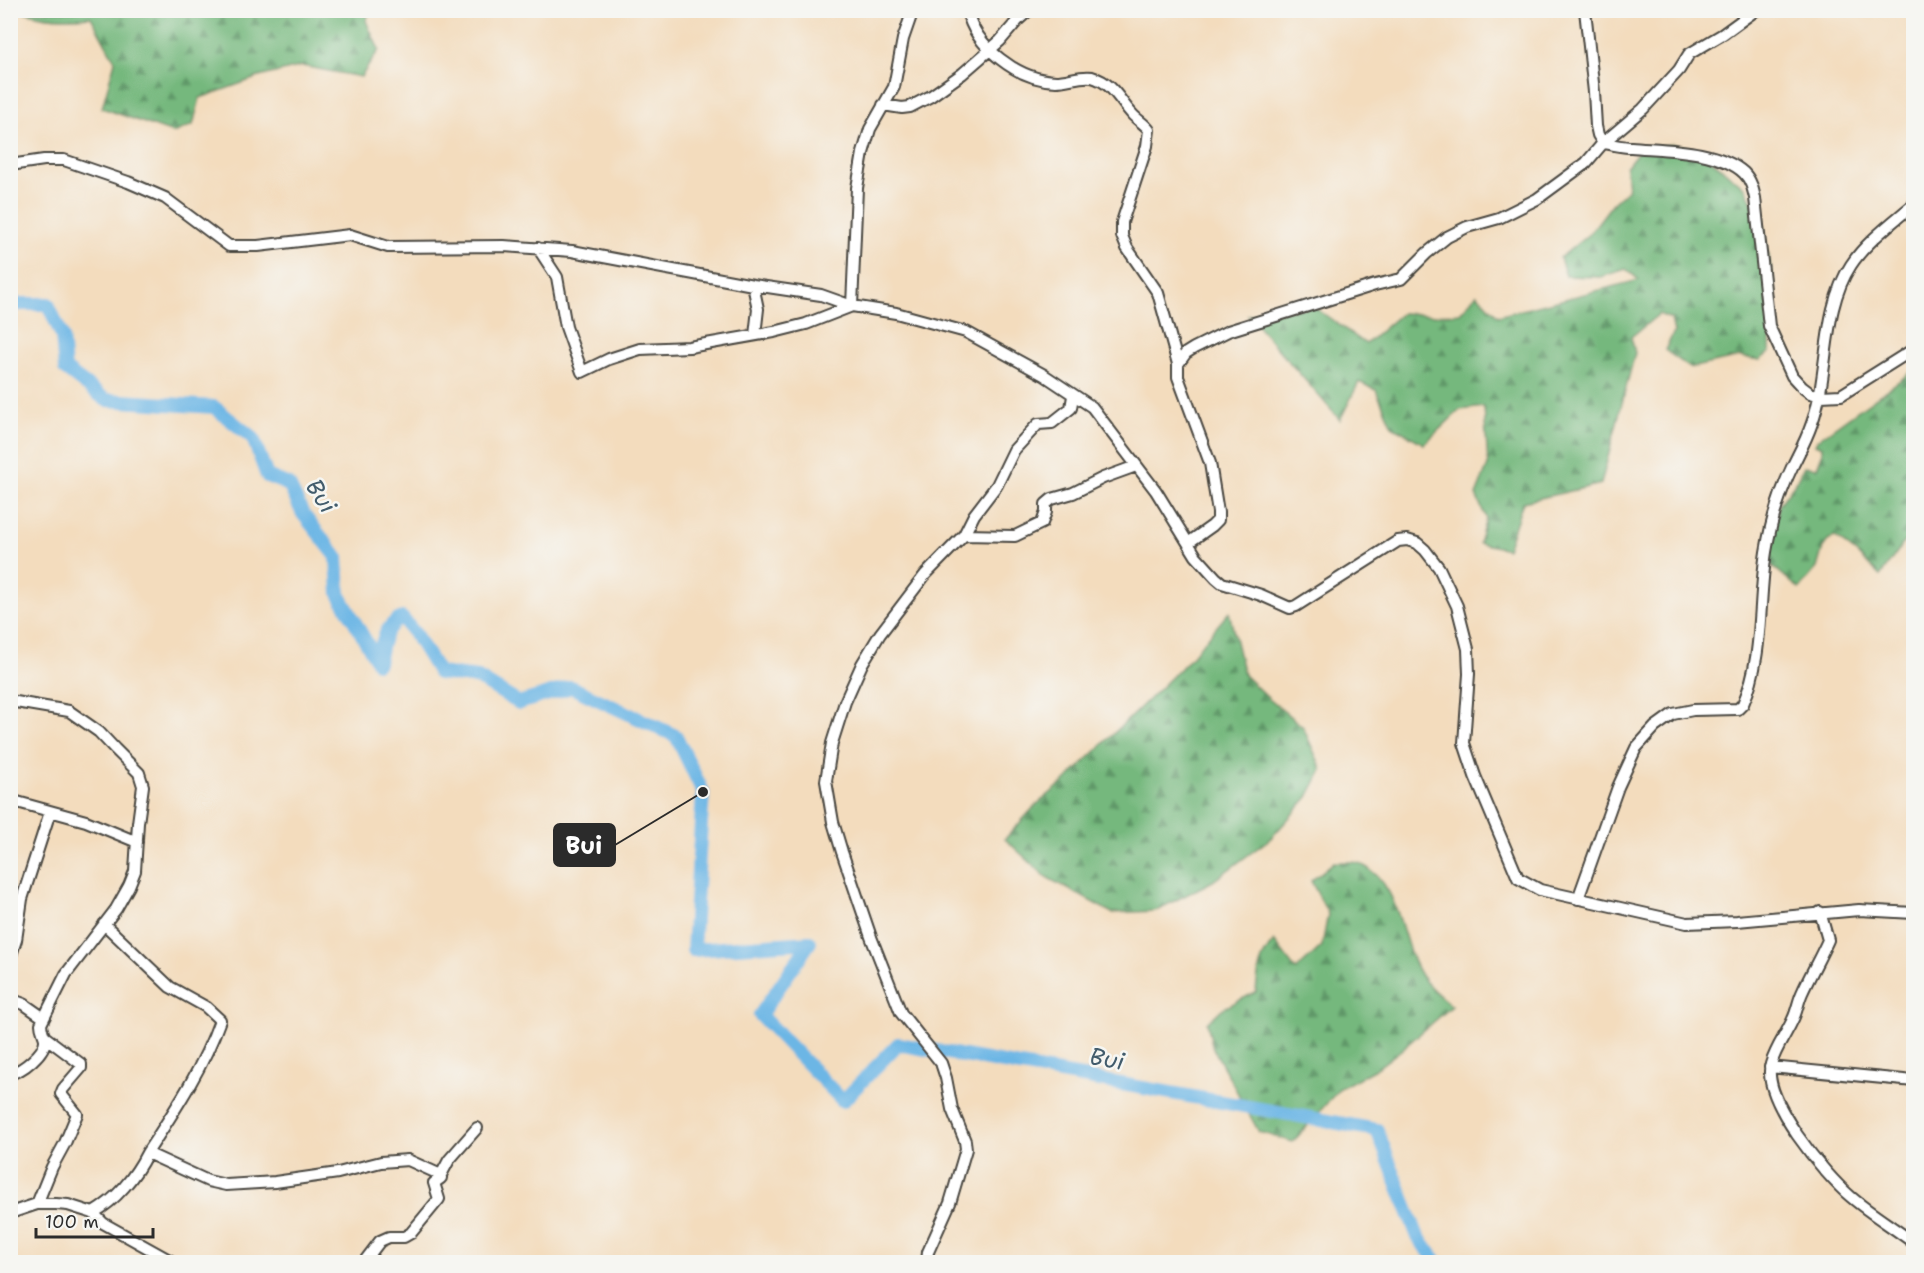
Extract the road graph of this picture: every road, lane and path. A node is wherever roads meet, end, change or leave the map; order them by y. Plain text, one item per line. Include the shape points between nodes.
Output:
1 (913, 10) edge
2 (967, 10) edge
3 (1029, 10) edge
4 (1585, 10) edge
5 (1756, 10) edge
6 (988, 50) junction
7 (883, 105) junction
8 (1603, 143) junction
9 (10, 165) edge
10 (1914, 204) edge
11 (538, 248) junction
12 (753, 285) junction
13 (852, 306) junction
14 (756, 335) junction
15 (1914, 350) edge
16 (1178, 364) junction
17 (1073, 396) junction
18 (1821, 396) junction
19 (1136, 466) junction
20 (964, 535) junction
21 (1188, 543) junction
22 (10, 700) edge
23 (10, 800) edge
24 (50, 812) junction
25 (137, 842) junction
26 (1578, 898) junction
27 (1820, 912) junction
28 (1914, 913) edge
29 (104, 924) junction
30 (13, 939) edge
31 (10, 958) edge
32 (10, 999) edge
33 (44, 1018) junction
34 (45, 1037) junction
35 (1770, 1067) junction
36 (10, 1073) edge
37 (1914, 1081) edge
38 (477, 1128) dead end
39 (147, 1154) junction
40 (441, 1175) junction
41 (37, 1204) junction
42 (10, 1213) edge
43 (93, 1213) junction
44 (1914, 1243) edge
45 (173, 1263) edge
46 (364, 1263) edge
47 (927, 1263) edge

1 - 7 street via 894,87
2 - 6 street
3 - 6 street
4 - 8 street via 1596,126
5 - 8 street via 1689,54 1657,96
6 - 7 street via 931,96 909,107
6 - 16 street via 1014,68 1052,81 1086,77 1100,80 1149,129 1122,222 1122,236 1158,293
7 - 13 street via 862,153
8 - 16 street via 1586,163 1537,199 1447,237 1401,279 1228,331 1186,353
8 - 18 street via 1687,151 1732,164 1746,175 1755,198 1769,326 1792,376 1810,393
9 - 11 street via 64,160 128,182 165,198 229,246 350,235 388,247
10 - 18 street via 1863,251 1846,273 1829,327
11 - 12 street
11 - 14 street via 557,277 566,327 582,372 609,358 640,349 689,347
12 - 13 street via 821,295
12 - 14 street via 758,309
13 - 14 street via 806,324
13 - 17 street via 966,332 1044,375
15 - 18 street via 1841,394
16 - 21 street via 1178,377 1210,464 1218,512 1218,520
17 - 19 street via 1092,407
17 - 20 street via 1071,408 1052,423 1038,424 1014,450 997,485
18 - 26 street via 1770,530 1757,658 1743,705 1738,709 1672,714 1636,748
19 - 20 street via 1052,500 1046,504 1041,523 1021,534
19 - 21 street
20 - 47 street via 925,575 862,664 832,743 826,781 842,852 886,977 901,1013 941,1063 965,1142 950,1203 928,1252
21 - 26 street via 1219,581 1290,608 1398,541 1417,543 1425,550 1439,568 1463,625 1469,674 1464,743 1510,864 1518,878 1540,890
22 - 25 street via 69,711 99,732 139,773 143,794
23 - 24 street
24 - 25 street via 86,821
24 - 30 street
25 - 29 street via 135,872
26 - 27 street via 1687,923
27 - 28 street
27 - 35 street via 1828,940
29 - 33 street via 66,974
29 - 39 street via 170,987 206,1007 220,1020 210,1048
30 - 31 street
32 - 33 street
33 - 34 street via 41,1024
34 - 36 street via 44,1046 25,1068
34 - 41 street via 81,1064 81,1068 61,1094 77,1114
35 - 37 street
35 - 44 street via 1775,1098 1783,1113 1832,1178
38 - 40 street
39 - 40 street via 226,1185 275,1182 408,1160
39 - 43 street via 129,1181
40 - 46 street via 434,1183 439,1199 414,1231 380,1241
41 - 42 street
41 - 43 street via 68,1205
43 - 45 street via 103,1223

